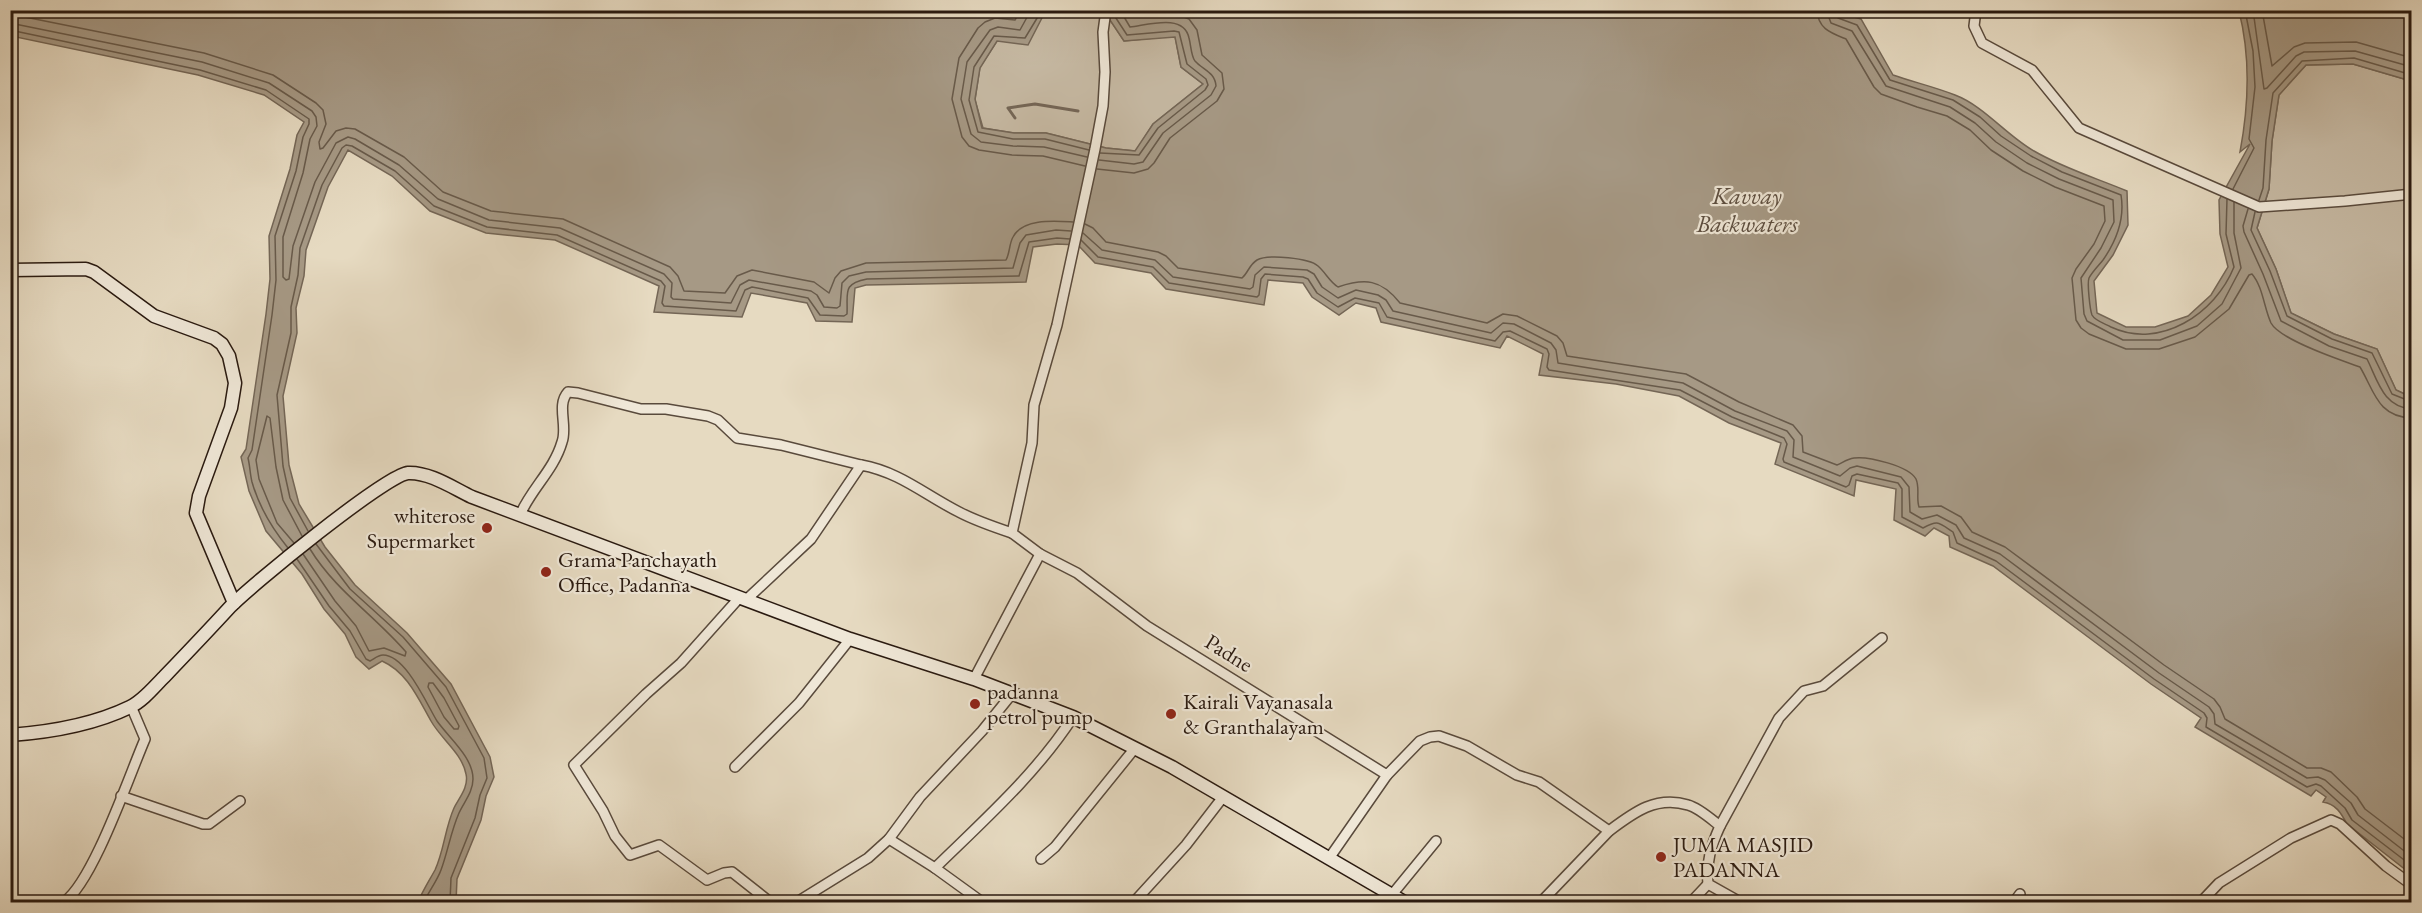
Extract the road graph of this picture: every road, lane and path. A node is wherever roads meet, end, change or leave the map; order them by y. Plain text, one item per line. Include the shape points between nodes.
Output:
1 (1106, 10) edge
2 (1976, 10) edge
3 (2412, 194) edge
4 (10, 270) edge
5 (861, 465) junction
6 (520, 515) junction
7 (1012, 533) junction
8 (1040, 554) junction
9 (743, 599) junction
10 (234, 603) junction
11 (1882, 638) dead end
12 (850, 639) junction
13 (974, 680) junction
14 (1011, 695) junction
15 (131, 706) junction
16 (1073, 717) junction
17 (10, 735) edge
18 (1135, 748) junction
19 (735, 767) dead end
20 (1387, 775) junction
21 (121, 796) junction
22 (1223, 797) junction
23 (240, 801) dead end
24 (1720, 826) junction
25 (1609, 831) junction
26 (890, 839) junction
27 (1436, 841) dead end
28 (1330, 858) junction
29 (1041, 859) dead end
30 (935, 868) junction
31 (1708, 884) junction
32 (2412, 885) edge
33 (2020, 894) dead end
34 (1389, 899) edge
35 (64, 903) edge
36 (770, 903) edge
37 (797, 903) edge
38 (982, 903) edge
39 (1134, 903) edge
40 (1404, 903) edge
41 (1541, 903) edge
42 (1691, 903) edge
43 (1740, 903) edge
44 (2014, 903) edge
45 (2201, 903) edge

1 - 7 street via 1103,106 1066,284 1034,405 1032,444
2 - 3 street via 1974,26 1982,43 2032,70 2079,128 2259,207
4 - 10 main road via 86,268 154,316 222,344 235,383 231,408 196,513
5 - 6 street, Padne via 737,438 708,416 641,409 568,392 562,405 562,442
5 - 7 street, Padne via 906,479 960,513
5 - 9 street via 811,539
6 - 9 main road
6 - 10 main road via 418,474 406,473 360,501
7 - 8 street, Padne
8 - 13 street
8 - 20 street, Padne via 1077,573 1147,626
9 - 12 main road
9 - 36 street via 574,765 630,855 659,845 707,880 732,872
10 - 15 main road
11 - 24 street via 1823,686 1804,691 1779,718
12 - 13 main road
12 - 19 street via 799,704
13 - 14 main road
14 - 16 main road
14 - 26 street via 920,797
15 - 17 main road via 89,722 43,733
15 - 21 street via 145,739
16 - 18 main road
16 - 30 street via 1058,741 1012,792
18 - 22 main road
18 - 29 street via 1056,847
20 - 25 street via 1420,741 1439,736 1539,782
20 - 28 street
21 - 23 street via 203,824 209,824
21 - 35 street via 93,863 77,892
22 - 28 main road
22 - 39 street via 1186,846
24 - 25 street via 1688,805 1659,803 1639,809
24 - 31 street via 1711,846
25 - 41 street
26 - 30 street
26 - 37 street via 868,858
27 - 34 street
28 - 34 main road
30 - 38 street
31 - 42 street
31 - 43 street
32 - 45 street via 2331,820 2291,838 2219,883
33 - 44 street
34 - 40 main road

